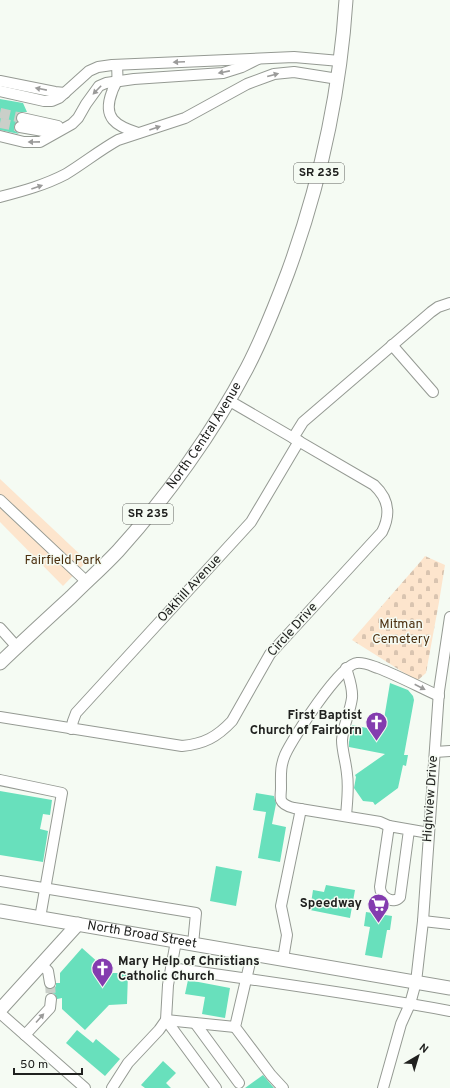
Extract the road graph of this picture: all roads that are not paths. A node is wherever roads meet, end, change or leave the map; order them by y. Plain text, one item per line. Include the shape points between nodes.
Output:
1 (346, 0) edge
2 (260, 58) junction
3 (340, 61) junction
4 (117, 65) junction
5 (0, 73) edge
6 (338, 79) junction
7 (117, 81) junction
8 (4, 82) edge
9 (0, 91) edge
10 (65, 93) junction
11 (21, 122) tunnel mouth
12 (66, 128) junction
13 (138, 133) junction
14 (0, 136) edge
15 (3, 195) edge
16 (450, 303) edge
17 (392, 345) junction
18 (433, 392) dead end
19 (228, 400) junction
20 (296, 439) junction
21 (0, 500) edge
22 (86, 582) junction
23 (450, 617) edge
24 (0, 628) edge
25 (17, 647) junction
26 (0, 663) edge
27 (346, 668) junction
28 (446, 673) edge
29 (439, 696) junction
30 (0, 717) edge
31 (71, 728) junction
32 (450, 751) edge
33 (435, 752) junction
34 (0, 780) edge
35 (300, 809) junction
36 (346, 816) junction
37 (389, 826) junction
38 (409, 830) junction
39 (429, 833) junction
40 (0, 881) edge
41 (45, 888) junction
42 (0, 911) edge
43 (40, 918) junction
44 (423, 921) junction
45 (78, 924) junction
46 (450, 924) edge
47 (176, 941) junction
48 (194, 944) junction
49 (252, 954) junction
50 (283, 959) junction
51 (42, 964) junction
52 (171, 968) junction
53 (247, 978) junction
54 (416, 982) junction
55 (50, 983) tunnel mouth
56 (450, 988) edge
57 (51, 999) tunnel mouth
58 (410, 1004) junction
59 (0, 1011) edge
60 (450, 1011) edge
61 (166, 1020) junction
62 (195, 1023) junction
63 (235, 1027) junction
64 (25, 1035) junction
65 (239, 1083) dead end
66 (85, 1088) edge
67 (112, 1088) edge
68 (216, 1088) edge
69 (283, 1088) edge
70 (383, 1088) edge

1 - 3 main road, SR 235
2 - 3 street via 294,57
2 -> 4 street
2 -> 7 street via 222,73
3 - 6 main road, SR 235
4 - 7 street
4 - 10 street via 98,67 89,71
5 - 8 street
13 -> 6 street via 185,118 246,84 274,74 294,72
6 - 19 main road, North Central Avenue / SR 235 via 323,158 307,217 262,337
7 -> 12 street via 99,86 78,118
7 - 13 street via 108,107 111,118 120,126
10 -> 8 street
9 - 10 street via 52,101
11 - 12 street
12 -> 14 street via 40,142 24,142
15 -> 13 street via 41,186 118,140
16 - 17 street, Oakhill Avenue via 431,312
17 - 18 street
17 - 20 street, Oakhill Avenue via 303,422
19 - 20 street, Circle Drive
19 - 22 main road, North Central Avenue / SR 235 via 160,500 117,551
20 - 31 street, Oakhill Avenue via 251,522 76,714
20 - 31 street, Circle Drive via 380,491 385,499 387,516 379,535 270,654 232,721 214,737 193,745 182,746
21 - 22 street
22 - 25 main road, North Central Avenue / SR 235
23 - 28 street, Highview Drive
24 - 25 street
25 - 26 main road, North Central Avenue / SR 235
27 -> 29 street via 357,662 370,665
27 - 35 street via 316,706 285,755 280,774 281,800 290,807
27 - 36 street via 352,697 342,740 348,786
28 - 29 street, Highview Drive
29 - 33 street, Highview Drive
30 - 31 street, Circle Drive
32 - 33 street
33 - 39 street, Highview Drive
34 - 41 street via 62,792
35 - 36 street
35 - 50 street via 282,906 287,935
36 - 37 street
37 - 38 street
37 - 38 street via 380,892 394,900 398,899 402,892
38 - 39 street
39 - 44 street, Highview Drive
40 - 41 street
41 - 43 street
41 - 48 street via 196,913
42 - 43 main road, North Broad Street
43 - 45 main road, North Broad Street
44 - 46 street
44 - 54 street, Highview Drive
45 - 47 main road, North Broad Street
45 - 51 main road
47 - 48 main road, North Broad Street
47 - 52 street
48 - 49 main road, North Broad Street
49 - 50 main road, North Broad Street
49 - 53 street
50 - 54 main road, North Broad Street
51 - 55 street via 48,971
51 - 59 main road
52 - 53 street
52 - 61 street
53 - 58 street
53 - 63 street
54 - 56 main road, North Broad Street
54 - 58 street, Highview Drive
64 -> 57 street via 50,1008
58 - 60 street
58 - 70 street, Highview Drive via 401,1024
59 - 64 street
61 - 62 street
61 - 67 street via 128,1063
61 - 68 street
62 - 63 street
62 - 65 street
63 - 69 street
64 - 66 street

